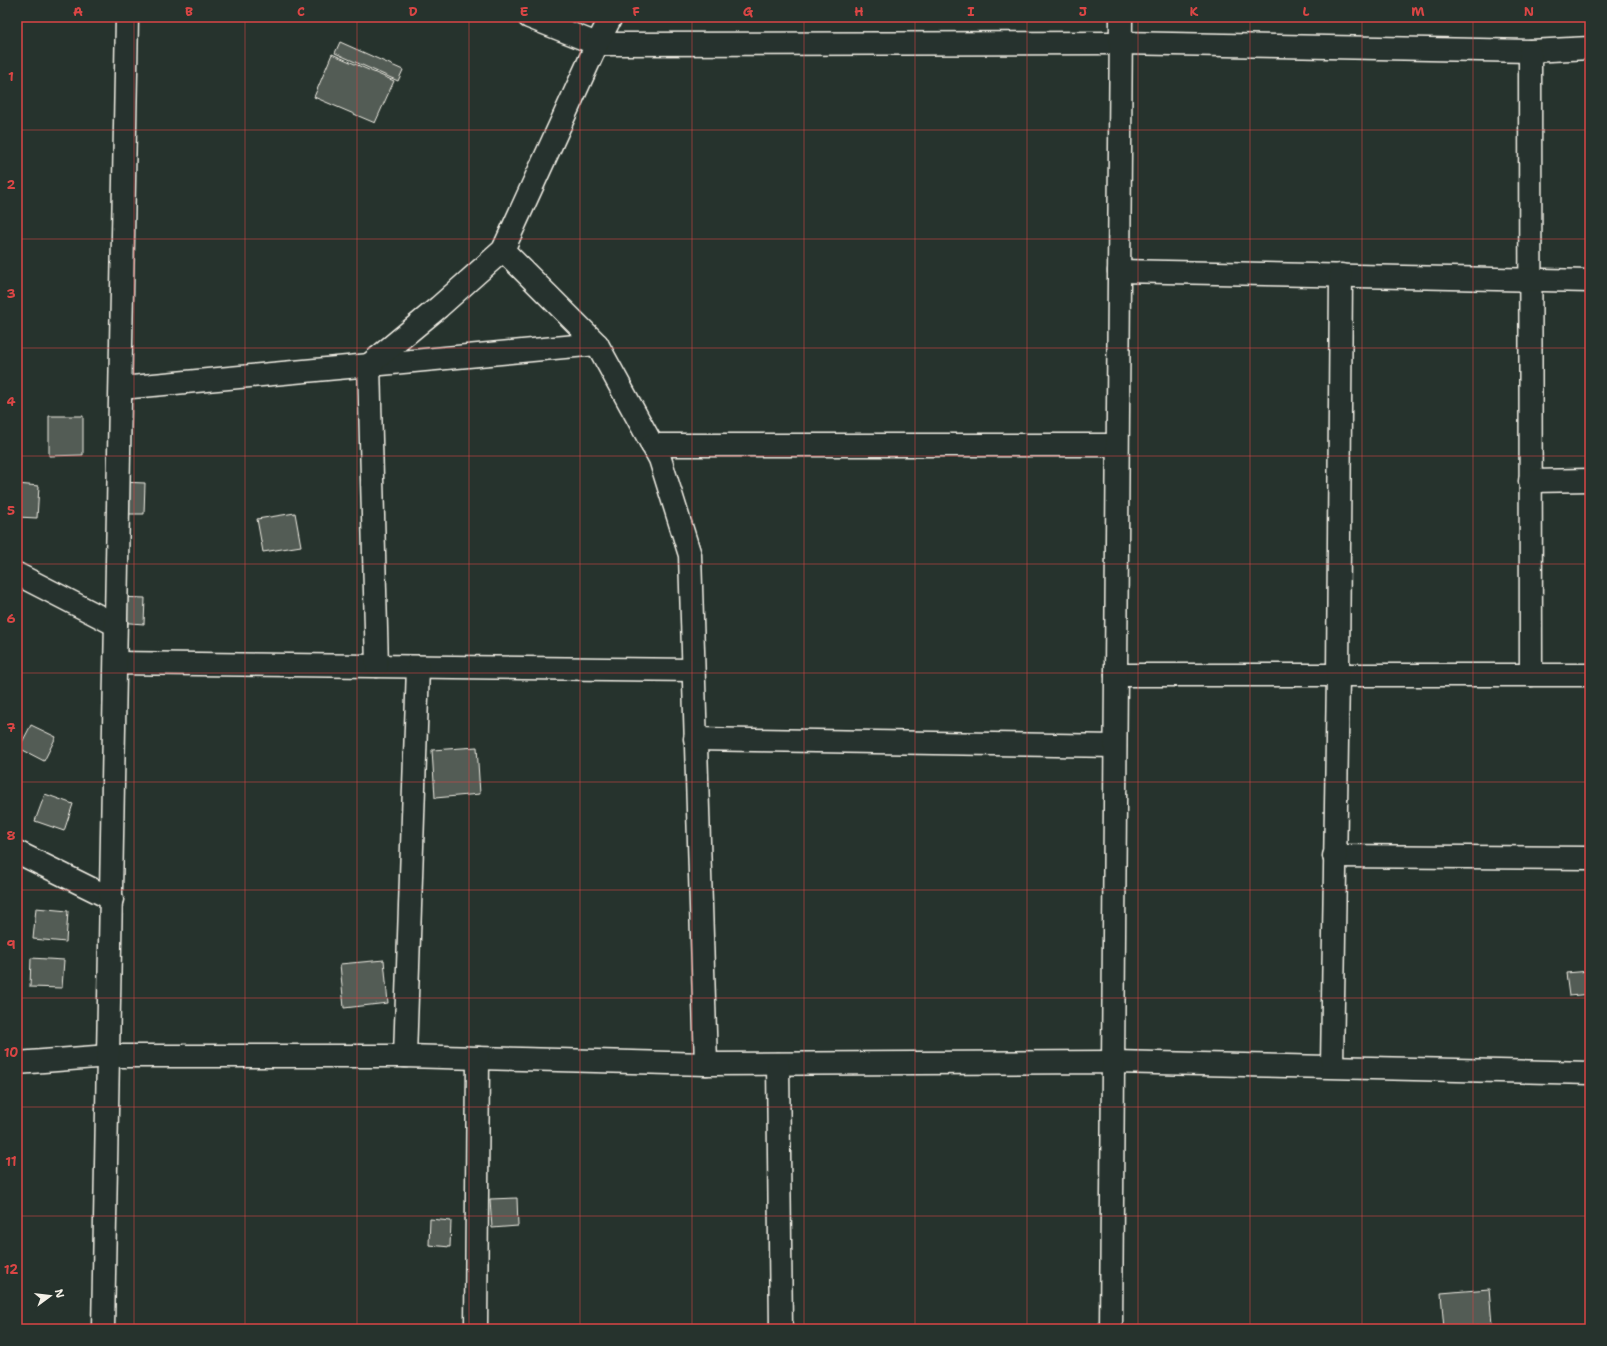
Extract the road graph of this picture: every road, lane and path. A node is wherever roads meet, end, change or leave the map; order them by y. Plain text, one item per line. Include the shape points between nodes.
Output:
1 (128, 17) edge
2 (529, 17) edge
3 (611, 17) edge
4 (1121, 17) edge
5 (1120, 43) junction
6 (597, 44) junction
7 (1590, 48) edge
8 (1530, 51) junction
9 (503, 250) junction
10 (1119, 271) junction
11 (1341, 275) junction
12 (1530, 280) junction
13 (1590, 281) edge
14 (597, 344) junction
15 (369, 365) junction
16 (121, 388) junction
17 (652, 445) junction
18 (1117, 445) junction
19 (1590, 480) edge
20 (1530, 481) junction
21 (17, 574) edge
22 (116, 626) junction
23 (116, 663) junction
24 (377, 666) junction
25 (418, 667) junction
26 (693, 670) junction
27 (1116, 675) junction
28 (1338, 675) junction
29 (1530, 675) junction
30 (1590, 675) edge
31 (696, 739) junction
32 (1115, 746) junction
33 (17, 852) edge
34 (1334, 856) junction
35 (1590, 858) edge
36 (112, 899) junction
37 (109, 1056) junction
38 (405, 1056) junction
39 (478, 1058) junction
40 (1113, 1062) junction
41 (17, 1064) edge
42 (706, 1064) junction
43 (778, 1064) junction
44 (1332, 1066) junction
45 (1590, 1072) edge
46 (103, 1329) edge
47 (476, 1329) edge
48 (781, 1329) edge
49 (1111, 1329) edge

1 - 16 street
2 - 6 street
3 - 6 street
4 - 5 street
5 - 6 street
5 - 8 street
5 - 10 street
6 - 9 street
7 - 8 street
8 - 12 street
9 - 14 street
9 - 15 street via 440,307
10 - 11 street
10 - 18 street
11 - 12 street
11 - 28 street
12 - 13 street
12 - 20 street
14 - 15 street
14 - 17 street
15 - 16 street
15 - 24 street
16 - 22 street
17 - 18 street
17 - 26 street via 660,459 690,555
18 - 27 street
19 - 20 street
20 - 29 street
21 - 22 street
22 - 23 street
23 - 24 street
23 - 36 street
24 - 25 street
25 - 26 street
25 - 38 street
26 - 31 street
27 - 28 street
27 - 32 street
28 - 29 street
28 - 34 street
29 - 30 street
31 - 32 street
31 - 42 street
32 - 40 street
33 - 36 street
34 - 35 street
34 - 44 street
36 - 37 street
37 - 38 street
37 - 41 street
37 - 46 street
38 - 39 street
39 - 42 street
39 - 47 street
40 - 43 street
40 - 44 street
40 - 49 street
42 - 43 street
43 - 48 street
44 - 45 street

